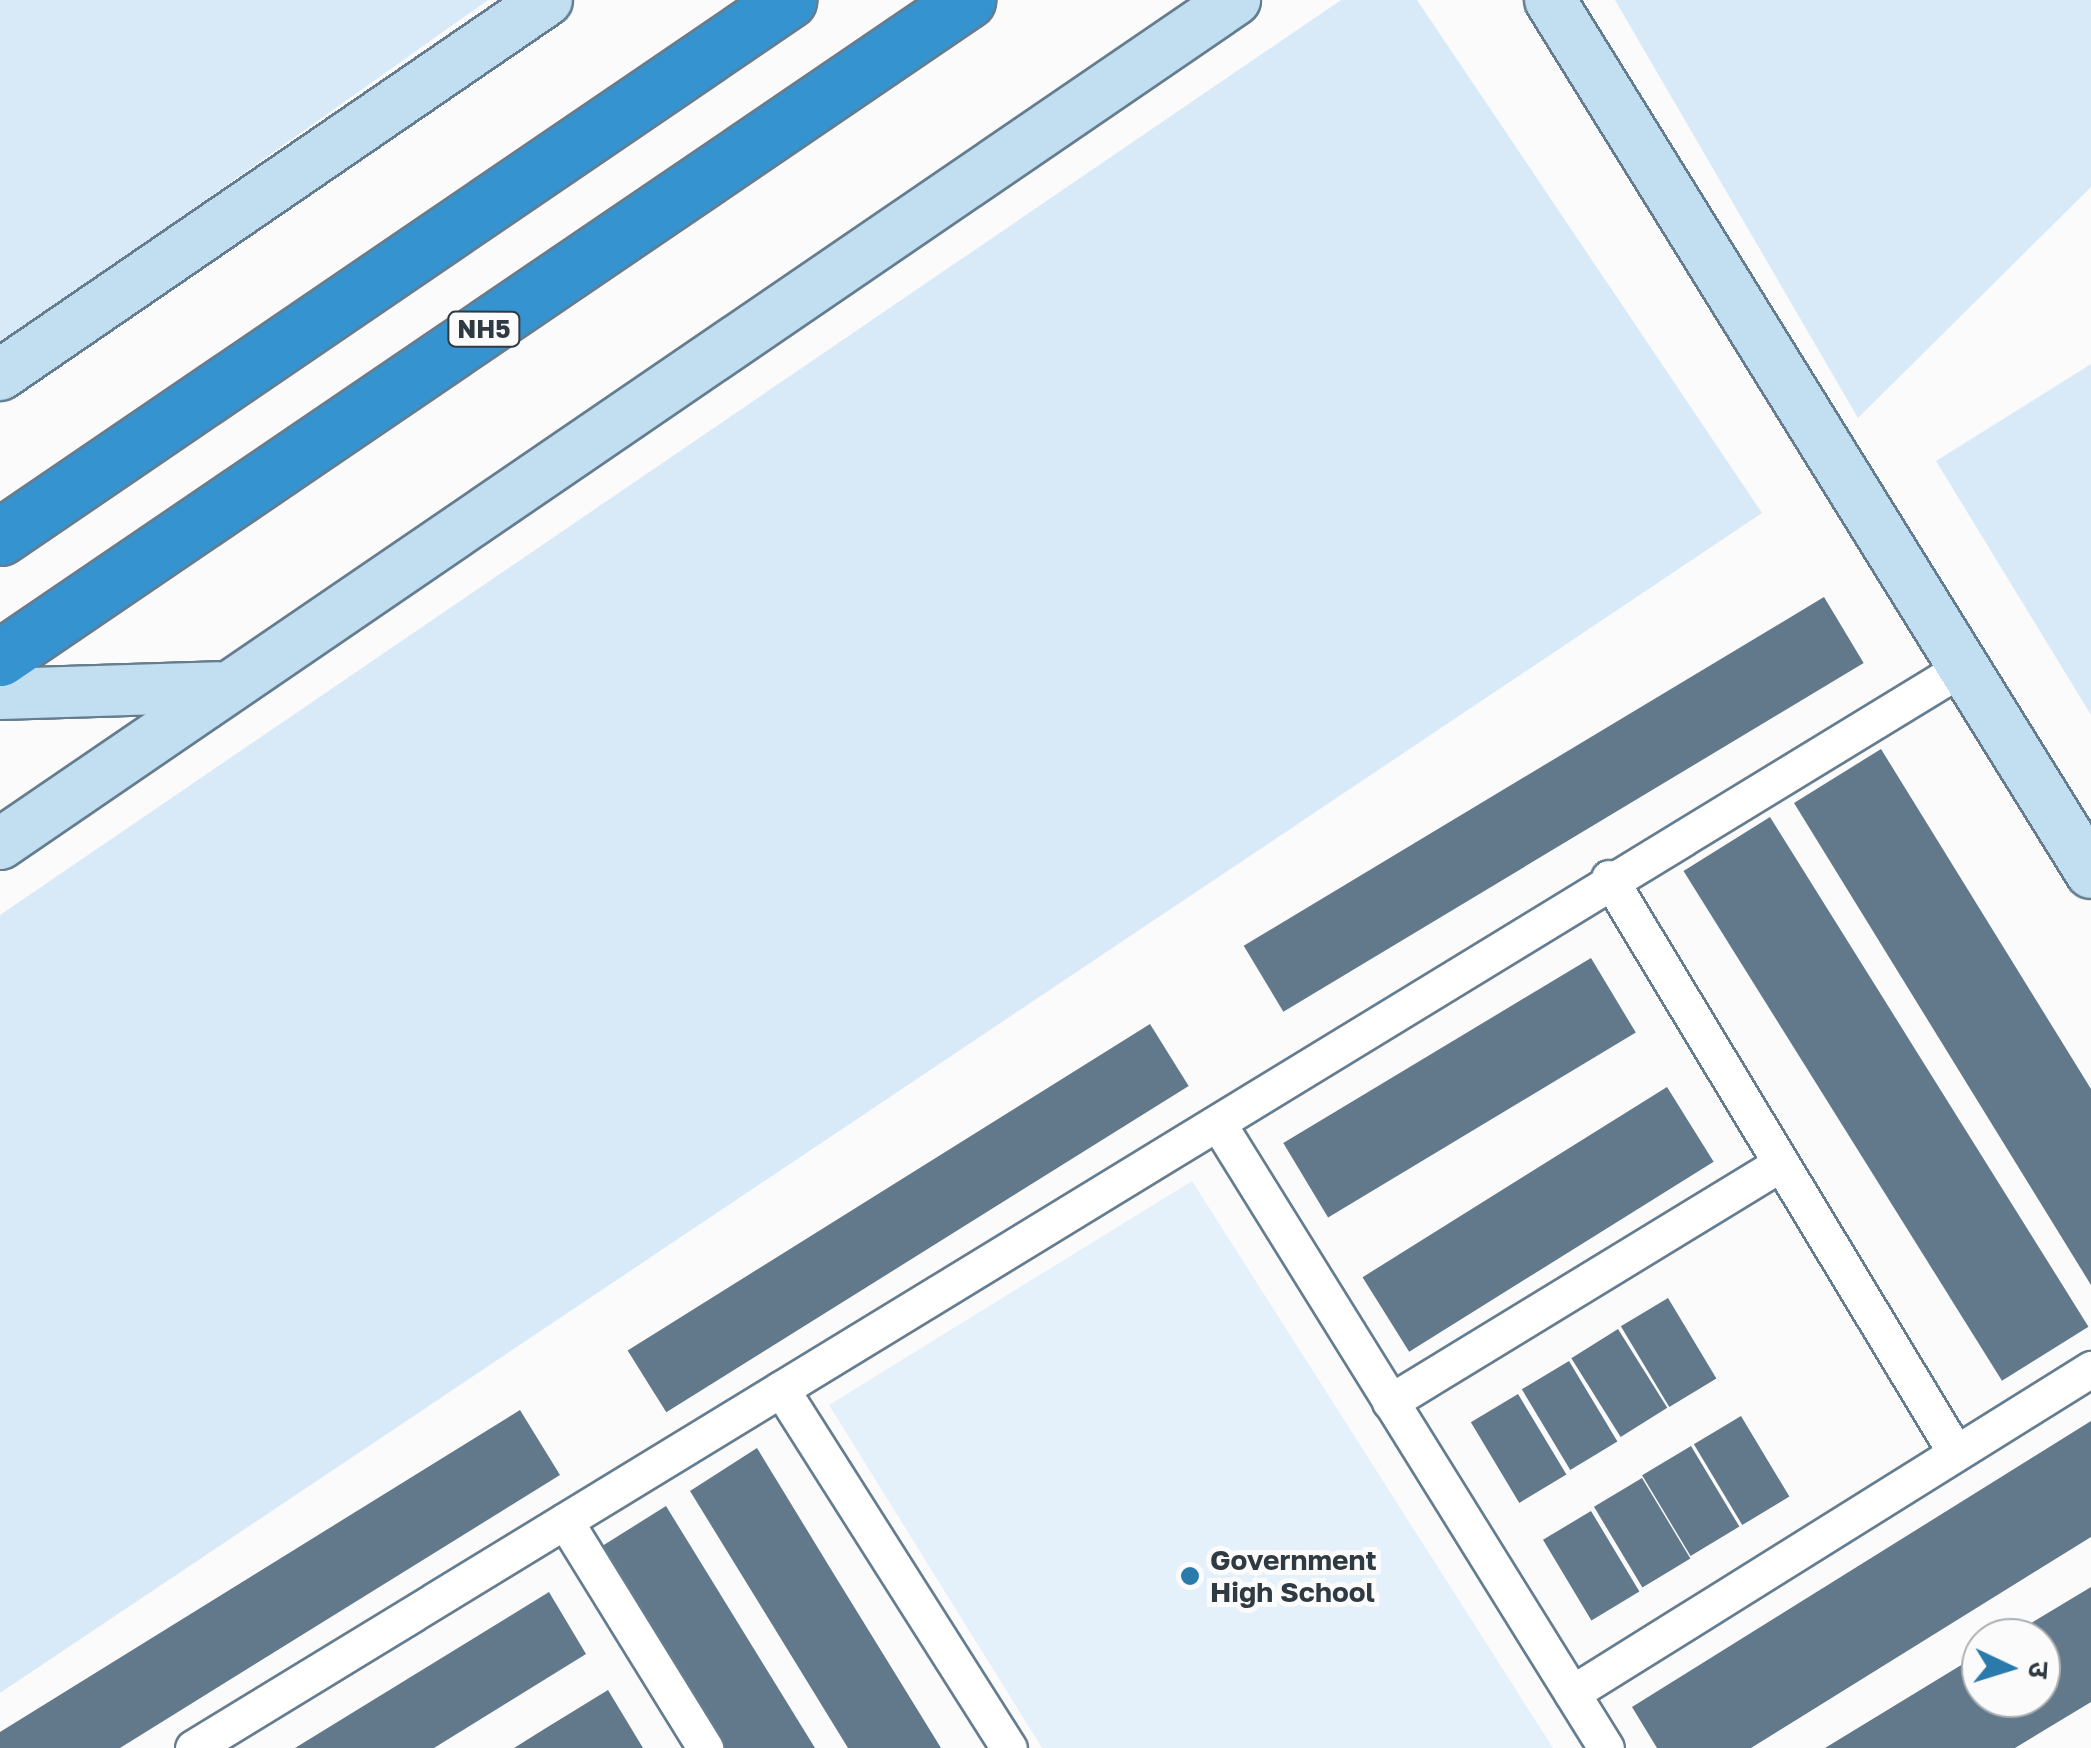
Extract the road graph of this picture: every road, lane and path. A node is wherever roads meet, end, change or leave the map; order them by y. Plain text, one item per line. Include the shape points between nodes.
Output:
1 (547, 0) edge
2 (788, 0) edge
3 (967, 0) edge
4 (1234, 0) edge
5 (1550, 0) edge
6 (0, 375) edge
7 (0, 537) edge
8 (0, 658) edge
9 (1963, 667) junction
10 (218, 687) junction
11 (0, 694) edge
12 (0, 844) edge
13 (2091, 873) edge
14 (1608, 878) junction
15 (1219, 1125) junction
16 (1781, 1164) junction
17 (2091, 1369) edge
18 (780, 1390) junction
19 (1390, 1402) junction
20 (1954, 1450) junction
21 (565, 1521) junction
22 (1572, 1693) junction
23 (193, 1748) edge
24 (705, 1748) edge
25 (1009, 1748) edge
26 (1606, 1748) edge

1 - 6 street
2 - 7 highway
3 - 8 highway, NH5
4 - 10 street
5 - 9 street
9 - 13 street
9 - 14 street
10 - 11 street
10 - 12 street
14 - 15 street
14 - 16 street
15 - 18 street
15 - 19 street
16 - 19 street
16 - 20 street
17 - 20 street
18 - 21 street
18 - 25 street
19 - 22 street
20 - 22 street
21 - 23 street
21 - 24 street
22 - 26 street

